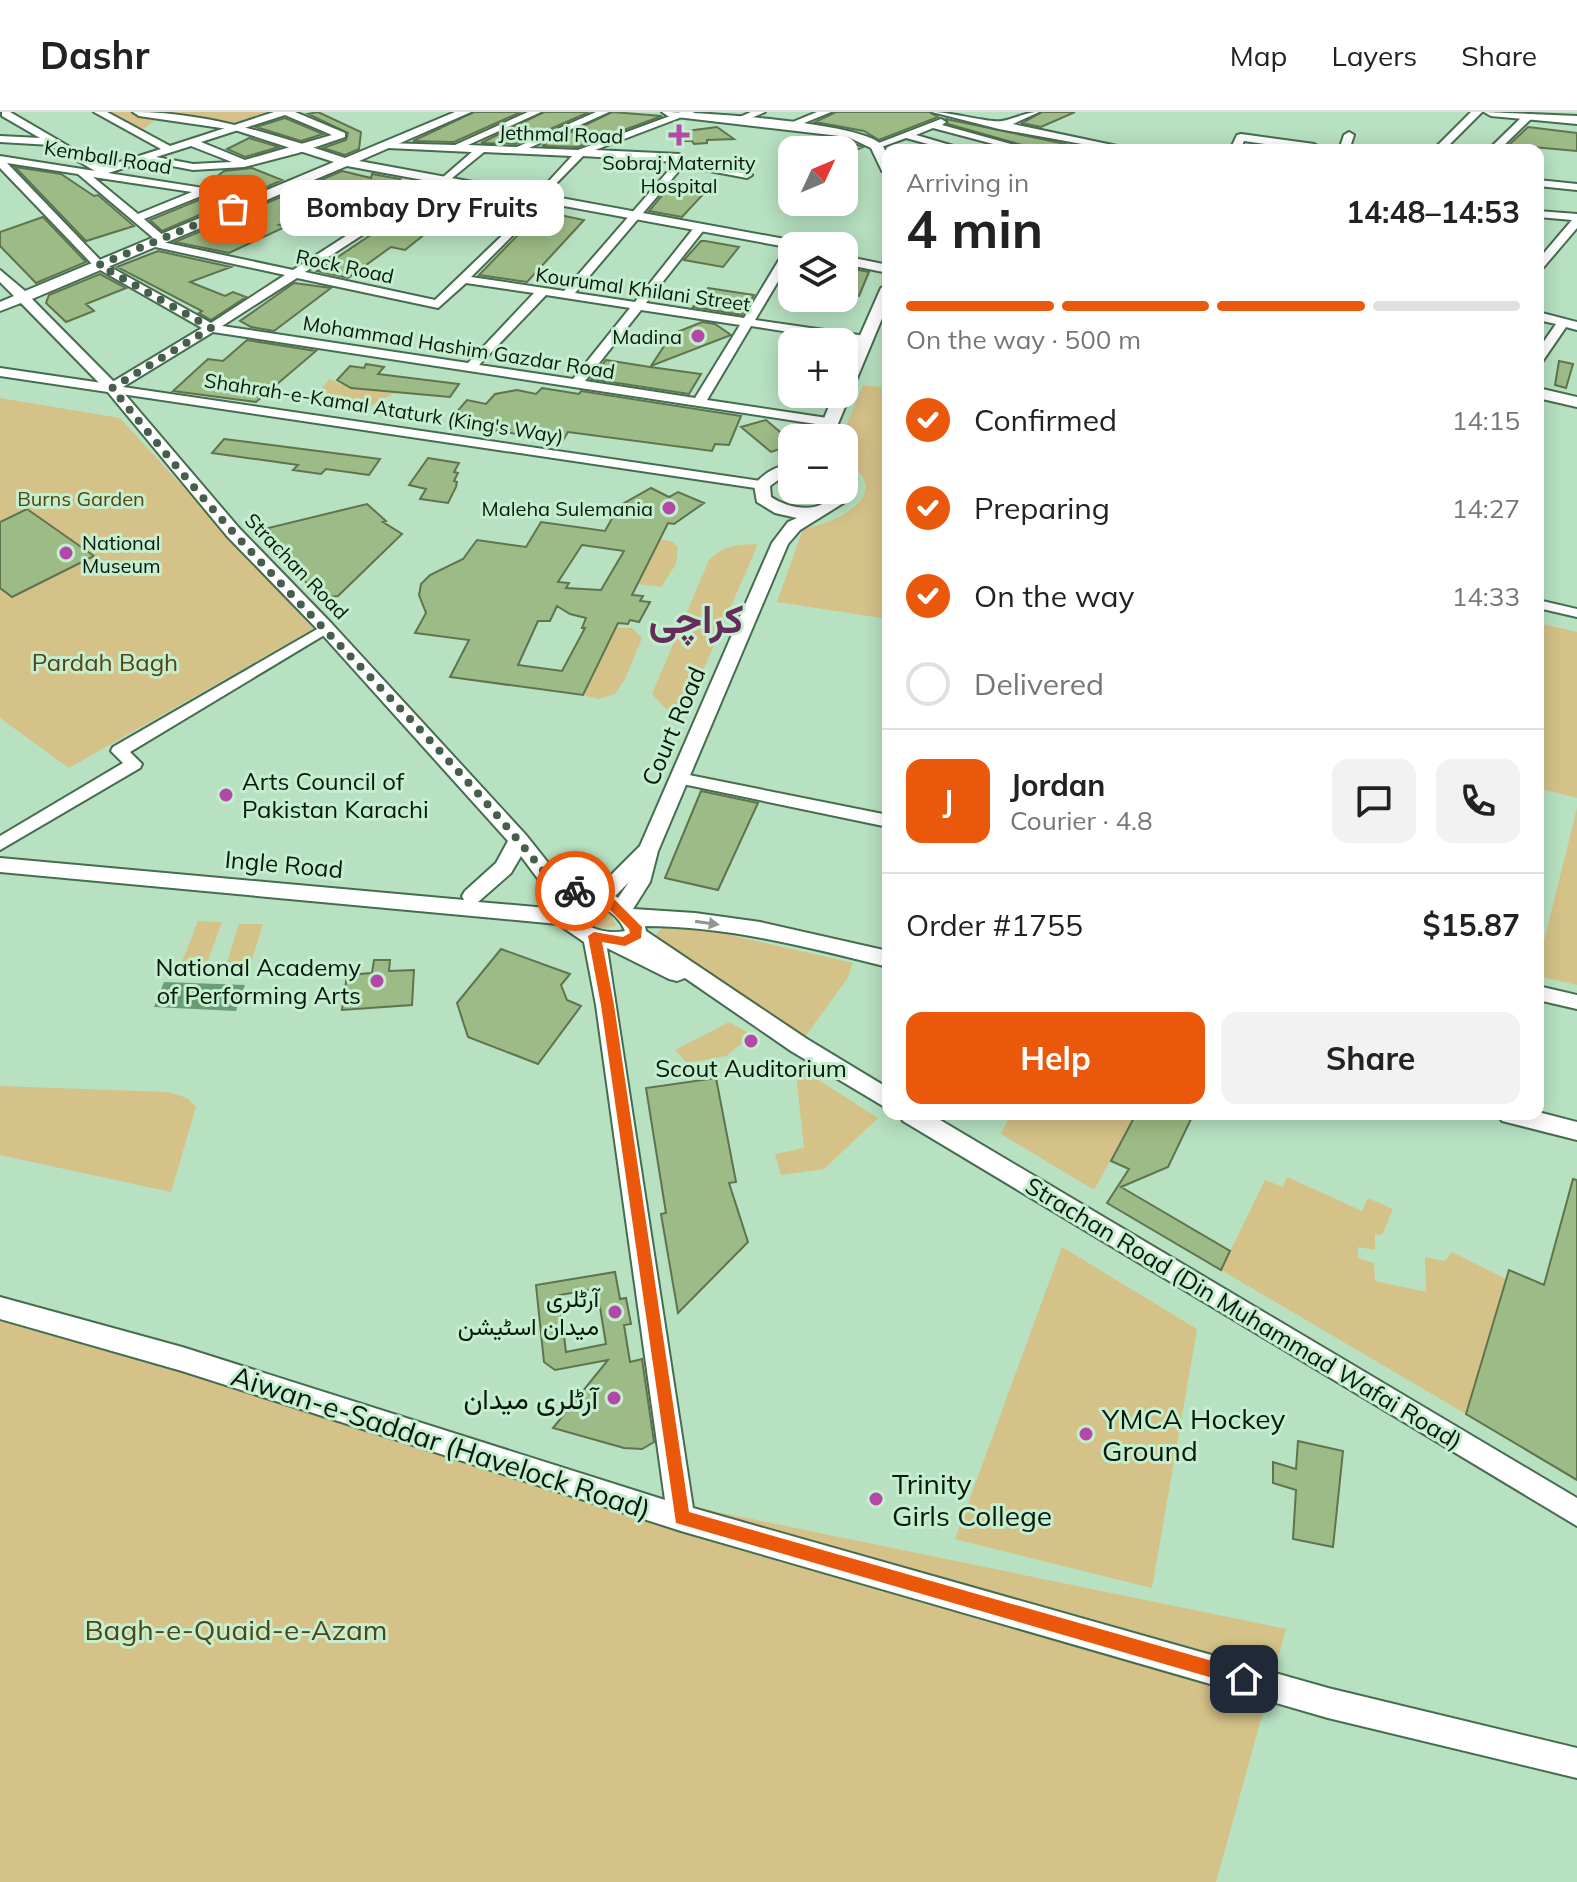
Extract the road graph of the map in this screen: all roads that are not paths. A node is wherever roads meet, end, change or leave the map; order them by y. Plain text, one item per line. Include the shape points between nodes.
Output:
1 (99, 112) edge
2 (139, 112) edge
3 (285, 112) edge
4 (465, 112) edge
5 (536, 112) edge
6 (604, 112) edge
7 (668, 112) edge
8 (760, 112) edge
9 (826, 112) edge
10 (937, 112) edge
11 (965, 112) edge
12 (1034, 112) edge
13 (1477, 112) edge
14 (1491, 112) edge
15 (1568, 112) edge
16 (688, 113) edge
17 (1577, 113) edge
18 (5, 115) edge
19 (1529, 116) junction
20 (953, 117) junction
21 (738, 120) junction
22 (1577, 120) edge
23 (931, 125) junction
24 (788, 126) junction
25 (999, 126) junction
26 (237, 127) junction
27 (353, 130) dead end
28 (341, 135) junction
29 (905, 135) junction
30 (1349, 135) dead end
31 (0, 139) edge
32 (53, 142) junction
33 (191, 142) junction
34 (939, 144) edge
35 (1005, 144) edge
36 (1098, 144) edge
37 (1238, 144) edge
38 (1273, 144) edge
39 (1346, 144) edge
40 (1444, 144) edge
41 (1499, 144) edge
42 (388, 145) junction
43 (876, 146) junction
44 (454, 148) junction
45 (482, 148) junction
46 (882, 148) edge
47 (169, 149) junction
48 (304, 149) junction
49 (517, 150) junction
50 (581, 152) junction
51 (145, 157) junction
52 (882, 158) edge
53 (0, 161) edge
54 (345, 162) junction
55 (681, 162) junction
56 (244, 163) junction
57 (80, 171) junction
58 (100, 172) junction
59 (747, 175) dead end
60 (440, 182) junction
61 (1544, 184) edge
62 (1577, 187) edge
63 (204, 191) junction
64 (257, 199) junction
65 (540, 200) junction
66 (1544, 215) edge
67 (634, 217) junction
68 (137, 218) junction
69 (1577, 219) edge
70 (697, 231) junction
71 (156, 241) junction
72 (778, 242) edge
73 (778, 247) edge
74 (858, 260) edge
75 (1544, 260) edge
76 (99, 265) junction
77 (882, 265) edge
78 (778, 272) edge
79 (0, 274) edge
80 (296, 274) junction
81 (462, 279) junction
82 (542, 292) junction
83 (566, 296) junction
84 (23, 297) junction
85 (882, 302) edge
86 (0, 307) edge
87 (637, 307) junction
88 (1544, 317) edge
89 (747, 322) junction
90 (1563, 322) junction
91 (1577, 326) edge
92 (211, 328) junction
93 (866, 340) junction
94 (1544, 350) edge
95 (858, 358) edge
96 (469, 369) junction
97 (0, 372) edge
98 (575, 385) junction
99 (1544, 387) edge
100 (112, 388) junction
101 (1544, 394) edge
102 (1577, 394) edge
103 (1577, 402) edge
104 (698, 404) junction
105 (835, 408) edge
106 (829, 422) joint
107 (778, 472) edge
108 (762, 485) junction
109 (832, 504) edge
110 (771, 506) junction
111 (826, 509) junction
112 (780, 543) junction
113 (1544, 605) edge
114 (1577, 613) edge
115 (326, 628) junction
116 (679, 778) junction
117 (882, 820) edge
118 (519, 840) junction
119 (0, 844) edge
120 (648, 851) junction
121 (0, 854) edge
122 (0, 865) edge
123 (472, 896) junction
124 (601, 898) junction
125 (559, 903) junction
126 (620, 928) junction
127 (882, 958) edge
128 (1544, 994) edge
129 (1577, 1002) edge
130 (882, 1096) edge
131 (921, 1120) edge
132 (1534, 1120) edge
133 (1577, 1131) edge
134 (0, 1308) edge
135 (1577, 1513) edge
136 (681, 1518) junction
137 (1577, 1763) edge

1 - 47 street
2 - 26 main road
3 - 26 street
3 - 28 street
4 - 42 main road
5 - 44 street
6 - 49 street
7 - 16 main road
8 - 21 street
9 - 24 street
10 - 20 street
11 - 20 street
12 - 25 street
13 - 40 street
14 - 19 highway
15 - 17 highway
16 - 21 main road
16 - 50 street
18 - 32 street
19 - 22 highway
19 - 41 street
20 - 23 street
20 - 25 street
21 - 24 main road
23 - 29 street
23 - 35 street
24 - 43 main road via 851,134
25 - 36 street
26 - 33 street
26 - 48 main road
27 - 28 street
28 - 48 street
29 - 34 street
29 - 43 street
30 - 39 street
31 - 32 street
32 - 58 street
33 - 47 street
33 - 56 street
37 - 38 street via 1241,137
42 - 44 street, Jethmal Road
42 - 54 main road
43 - 46 street
43 - 52 main road
44 - 45 street, Jethmal Road
45 - 49 street, Jethmal Road
45 - 60 street
47 - 51 street
48 - 54 main road
48 - 56 street
49 - 50 street, Jethmal Road
50 - 55 street, Jethmal Road via 679,157
50 - 65 street
51 - 56 street via 181,165
51 - 58 street
53 - 57 street, Kemball Road
53 - 76 street, Mohammad Hashim Gazdar Road
54 - 60 main road via 356,169
54 - 64 main road
55 - 59 street, Jethmal Road
55 - 67 street
57 - 58 street, Kemball Road
57 - 68 street
58 - 63 street, Kemball Road
60 - 65 main road
60 - 80 street
61 - 62 street
63 - 64 street, Kemball Road
63 - 68 street
64 - 71 main road
65 - 67 main road
65 - 81 street
66 - 69 street
67 - 70 main road
67 - 72 main road
67 - 83 street
68 - 71 street
69 - 75 street
70 - 73 main road
70 - 87 street
71 - 76 main road
71 - 80 street, Rock Road
74 - 77 main road
76 - 84 main road
76 - 92 street, Mohammad Hashim Gazdar Road
78 - 89 street
79 - 84 main road, Strachan Road
80 - 81 street, Rock Road via 438,304
80 - 92 street
81 - 82 street, Kourumal Khilani Street
82 - 83 street, Kourumal Khilani Street
82 - 96 street
83 - 87 street, Kourumal Khilani Street
84 - 86 main road
84 - 100 main road, Strachan Road
85 - 93 main road
87 - 89 street, Kourumal Khilani Street
87 - 98 street
88 - 90 street
89 - 93 street, Kourumal Khilani Street
89 - 104 street
90 - 91 street
90 - 94 street
92 - 96 street, Mohammad Hashim Gazdar Road
92 - 100 street
93 - 95 main road
96 - 98 street, Mohammad Hashim Gazdar Road
97 - 100 street, Shahrah-e-Kamal Ataturk (King's Way)
98 - 104 street, Mohammad Hashim Gazdar Road
99 - 102 main road
100 - 108 street, Shahrah-e-Kamal Ataturk (King's Way)
100 - 115 main road, Strachan Road via 233,532
101 - 103 main road
104 - 106 street, Mohammad Hashim Gazdar Road
105 - 106 main road
107 - 108 main road
108 - 110 main road via 763,499
109 - 111 main road, Court Road
110 - 111 main road via 801,514
110 - 112 main road via 781,521
111 - 112 main road, Court Road via 794,526
112 - 116 main road, Court Road
113 - 114 street
115 - 118 main road, Strachan Road
115 - 119 street via 119,751 134,764
116 - 117 street
116 - 120 main road, Court Road
118 - 123 main road via 504,868
118 - 125 main road, Strachan Road
120 - 124 main road, Court Road
120 - 126 main road, Court Road
121 - 123 main road, Ingle Road
122 - 125 main road, Ingle Road
123 - 125 main road, Ingle Road
124 - 125 main road via 573,890
124 - 126 main road
125 - 126 main road
126 -> 127 main road via 667,917 780,934
126 - 130 main road
126 - 136 main road via 607,1005
128 - 129 street
131 - 135 main road, Strachan Road (Din Muhammad Wafai Road)
132 - 133 main road
134 - 136 main road, Aiwan-e-Saddar (Havelock Road) via 182,1359
136 - 137 main road, Aiwan-e-Saddar (Havelock Road) via 1328,1703

